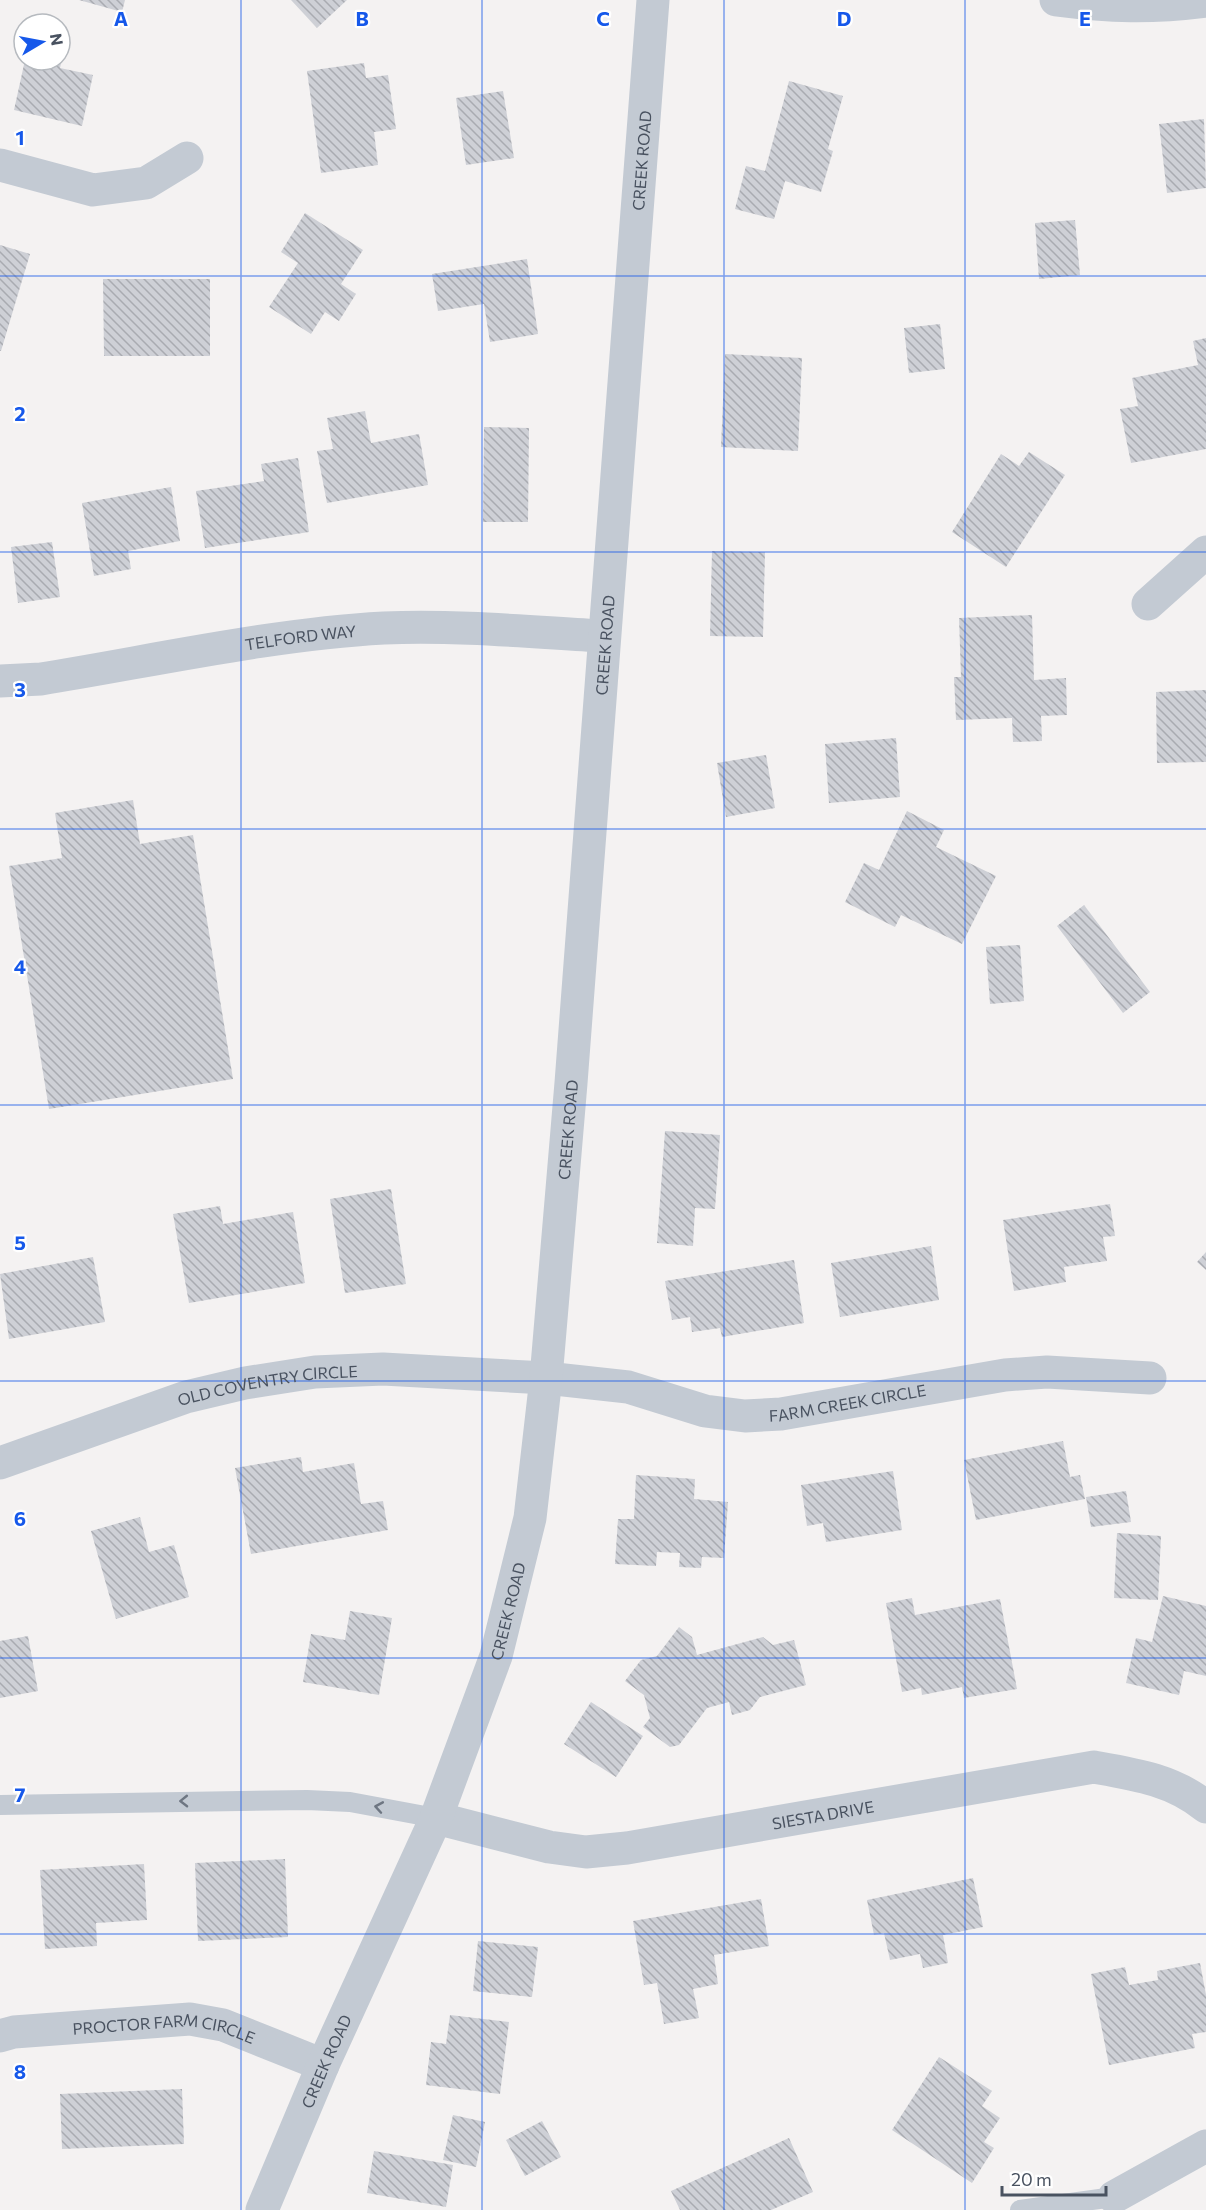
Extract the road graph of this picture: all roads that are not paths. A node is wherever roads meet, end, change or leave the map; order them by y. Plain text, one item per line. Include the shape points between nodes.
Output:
1 (653, 0) edge
2 (1056, 0) edge
3 (1206, 1) edge
4 (187, 158) dead end
5 (0, 165) edge
6 (1206, 552) edge
7 (1148, 604) dead end
8 (603, 636) junction
9 (0, 681) edge
10 (546, 1378) junction
11 (1150, 1378) dead end
12 (0, 1463) edge
13 (0, 1805) edge
14 (1206, 1807) edge
15 (436, 1818) junction
16 (0, 2036) edge
17 (323, 2065) junction
18 (1206, 2146) edge
19 (1114, 2197) joint
20 (262, 2210) edge
21 (1020, 2210) edge

1 - 8 street, CREEK ROAD
2 - 3 street via 1111,7
4 - 5 street via 146,183 93,190
6 - 7 street
8 - 9 street, TELFORD WAY via 383,628 327,633 41,679
8 - 10 street, CREEK ROAD
10 - 11 street, FARM CREEK CIRCLE via 628,1387 705,1411 746,1416 781,1414 1005,1375 1047,1372
10 - 12 street, OLD COVENTRY CIRCLE via 383,1369 315,1372 186,1397
10 - 15 street, CREEK ROAD via 531,1518 496,1656
15 -> 13 lane via 350,1802 307,1800
14 - 15 street, SIESTA DRIVE via 1191,1794 1144,1776 1094,1767 586,1852 549,1847
15 - 17 street, CREEK ROAD
16 - 17 street, PROCTOR FARM CIRCLE via 190,2019 223,2025
17 - 20 street, CREEK ROAD
18 - 19 street
19 - 21 lane

